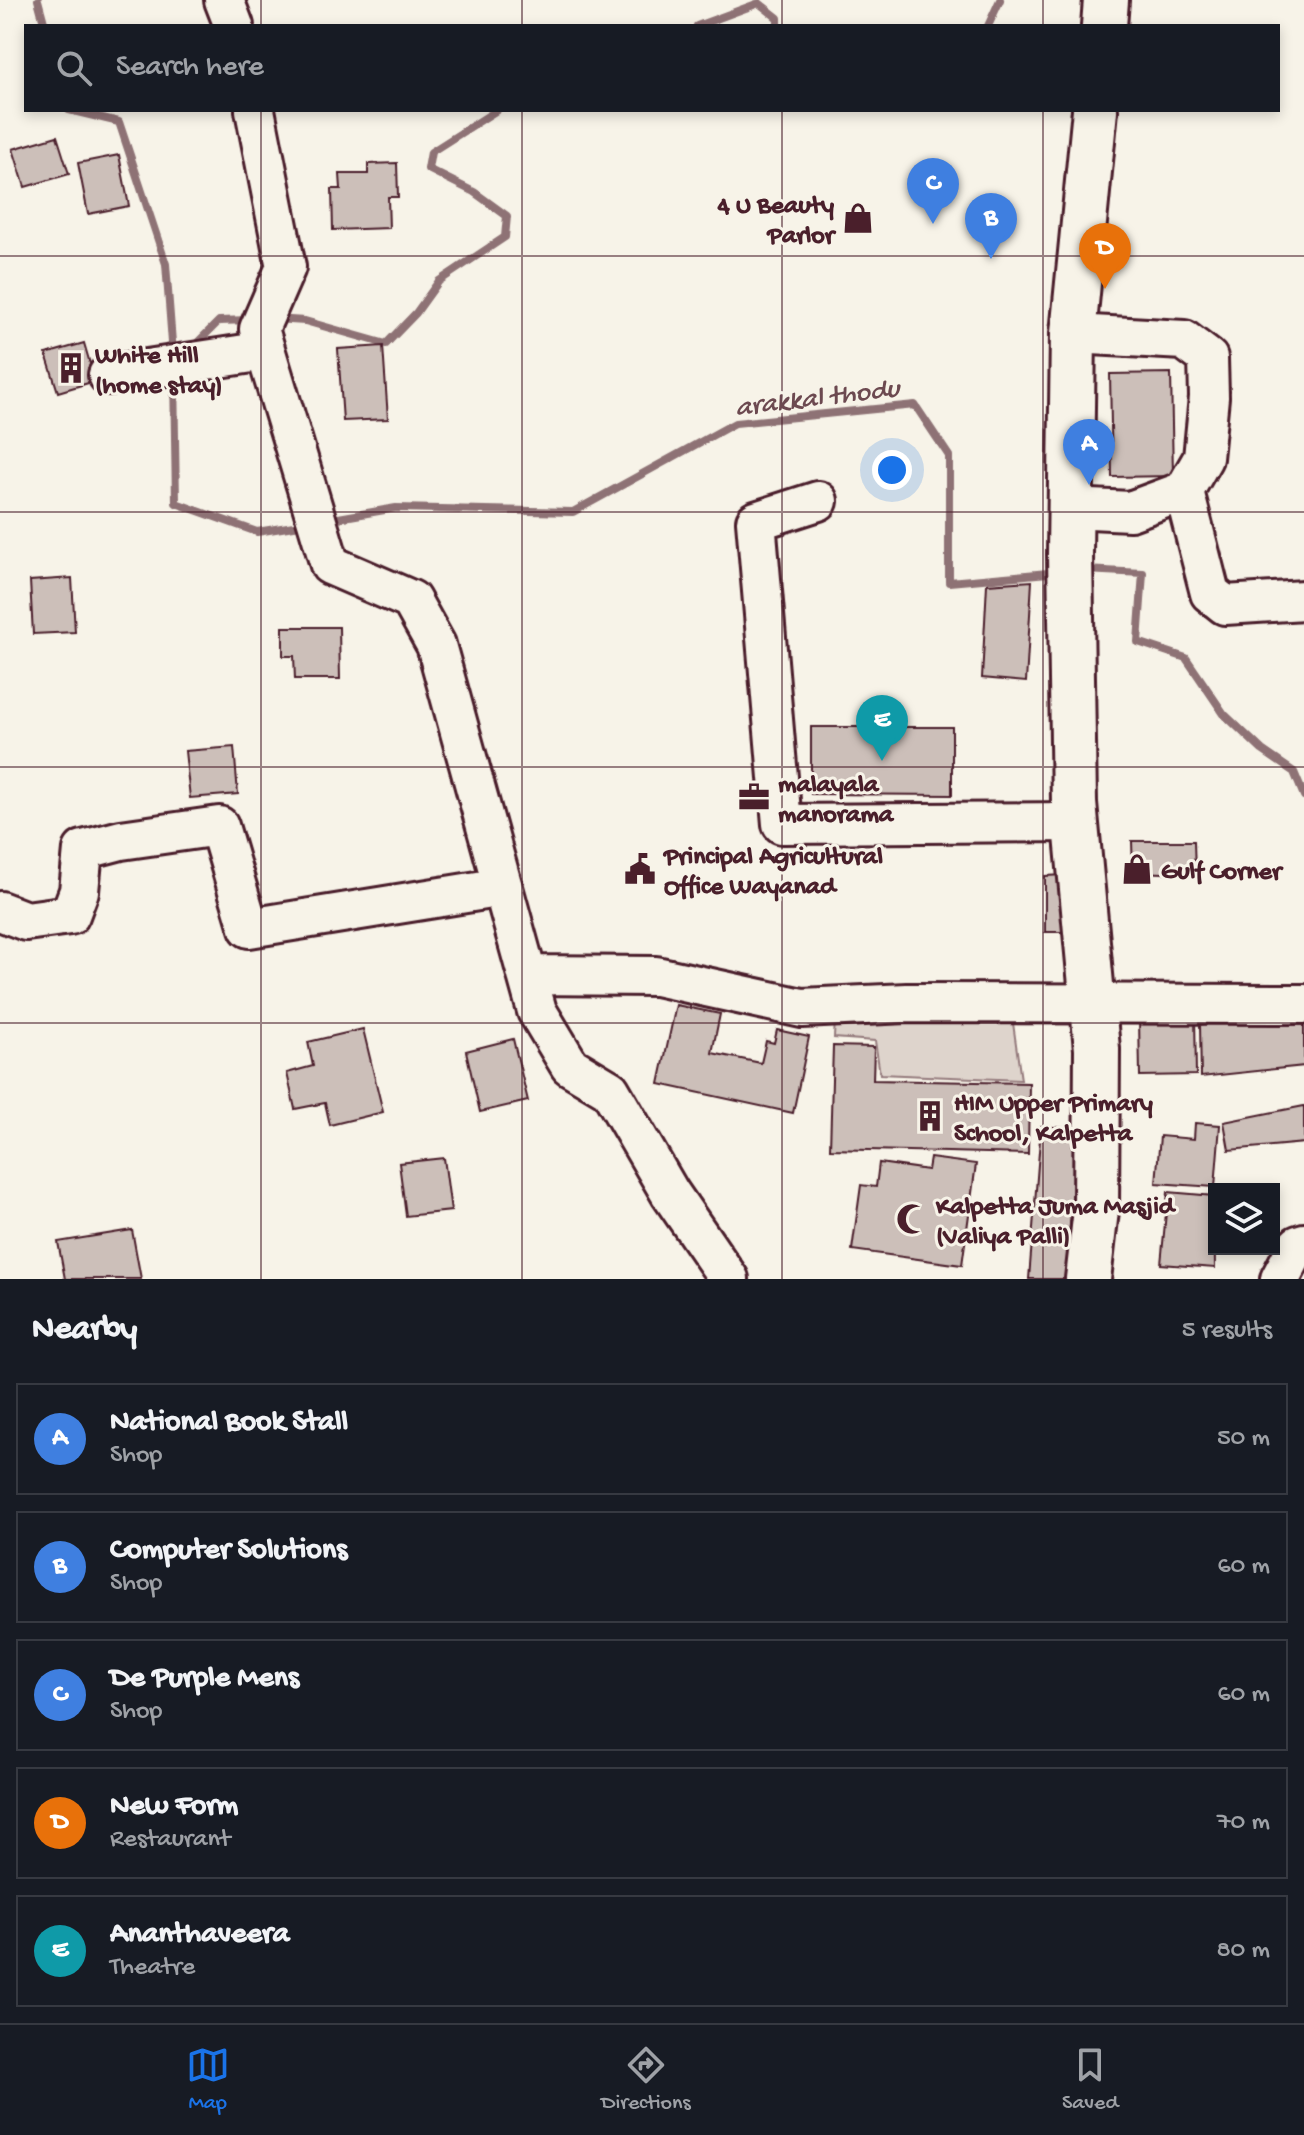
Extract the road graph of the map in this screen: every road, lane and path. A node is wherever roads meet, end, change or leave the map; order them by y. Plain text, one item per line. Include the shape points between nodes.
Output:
1 (224, 0) edge
2 (1106, 0) edge
3 (233, 24) edge
4 (1104, 24) edge
5 (255, 112) edge
6 (1095, 112) edge
7 (266, 326) junction
8 (1073, 334) junction
9 (108, 375) dead end
10 (1184, 491) junction
11 (818, 501) dead end
12 (1071, 508) junction
13 (1304, 600) edge
14 (1076, 822) junction
15 (503, 887) junction
16 (0, 911) edge
17 (527, 975) junction
18 (1092, 1004) junction
19 (1304, 1004) edge
20 (1304, 1243) edge
21 (729, 1279) edge
22 (1088, 1279) edge
23 (1280, 1279) edge

1 - 3 street
2 - 4 main road
5 - 7 street via 286,267
6 - 8 main road
7 - 9 street
7 - 15 street via 330,565 411,600 436,645
8 - 10 street via 1184,340 1208,358 1203,458
8 - 12 main road
10 - 12 street via 1130,511
10 - 13 street via 1210,593 1225,605
11 - 14 street via 756,521 782,824
12 - 14 main road
14 - 18 main road
15 - 16 street via 249,928 219,826 83,850 79,891 70,915 26,921
15 - 17 street
17 - 18 street via 656,976 802,1008
17 - 21 street via 537,1011 570,1066 610,1090 670,1193
18 - 19 street
18 - 22 main road via 1097,1049 1096,1210
20 - 23 street

